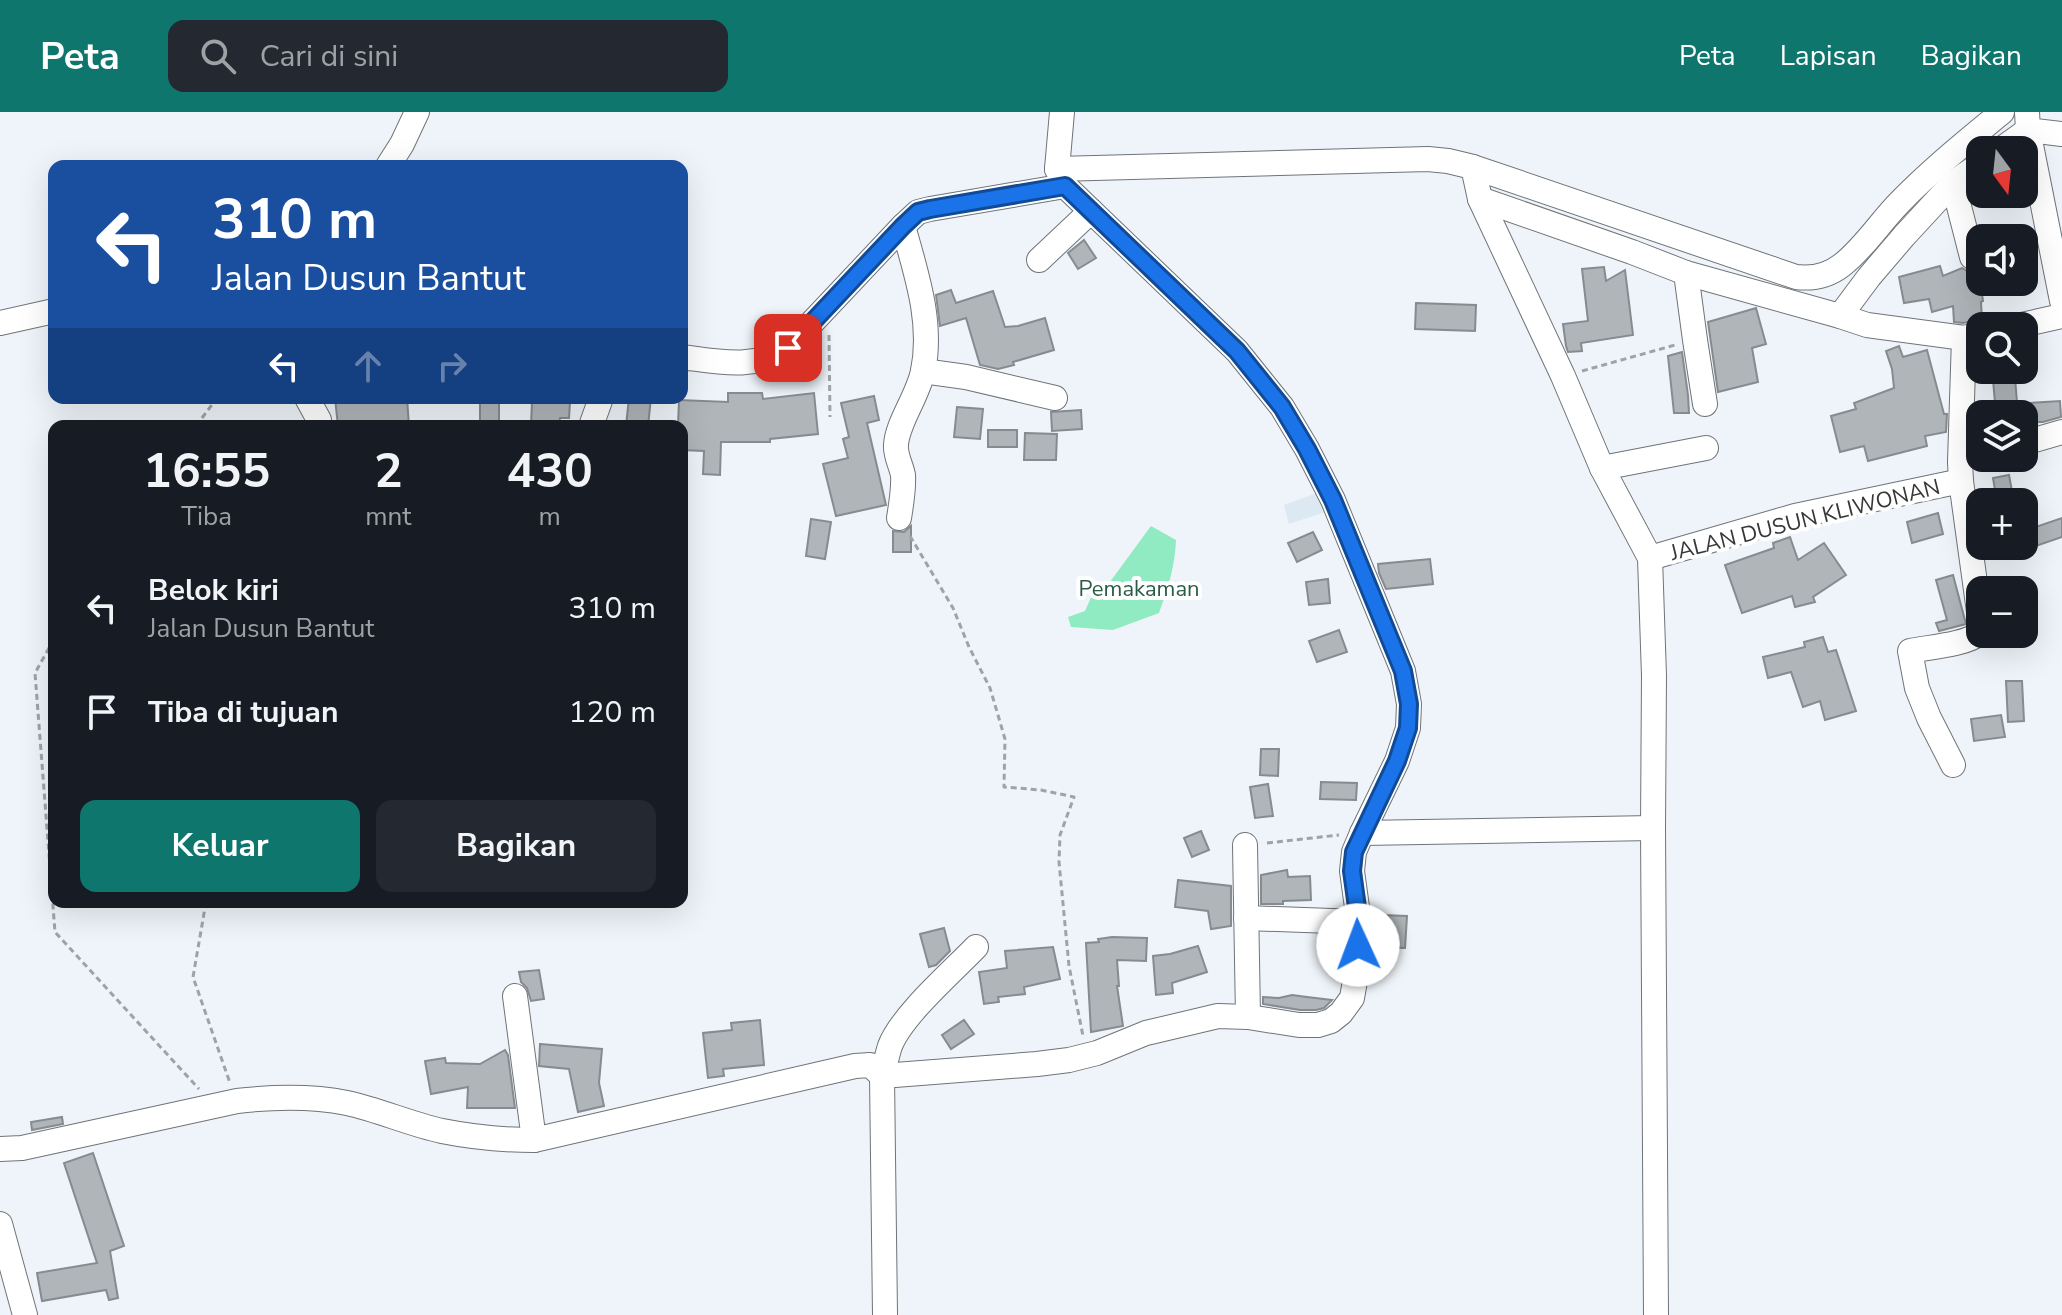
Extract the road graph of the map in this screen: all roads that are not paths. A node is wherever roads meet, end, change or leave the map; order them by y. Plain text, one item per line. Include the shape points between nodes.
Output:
1 (417, 112) edge
2 (1062, 112) edge
3 (2002, 112) edge
4 (2027, 121) edge
5 (2062, 134) edge
6 (2013, 136) edge
7 (392, 160) edge
8 (1966, 174) edge
9 (1061, 178) junction
10 (1476, 182) junction
11 (1953, 183) junction
12 (1091, 211) junction
13 (1884, 220) junction
14 (903, 226) junction
15 (1966, 234) edge
16 (1904, 236) junction
17 (1039, 260) dead end
18 (1686, 273) junction
19 (2062, 301) edge
20 (48, 312) edge
21 (1840, 316) junction
22 (2062, 316) edge
23 (2038, 321) edge
24 (0, 323) edge
25 (1966, 335) edge
26 (688, 358) edge
27 (923, 371) junction
28 (1055, 398) dead end
29 (310, 404) edge
30 (1705, 404) dead end
31 (319, 420) dead end
32 (2062, 432) edge
33 (2038, 439) edge
34 (1706, 448) dead end
35 (1966, 466) edge
36 (1602, 468) junction
37 (1968, 472) edge
38 (899, 518) road end
39 (1650, 558) junction
40 (1976, 576) edge
41 (1966, 640) edge
42 (1953, 765) dead end
43 (1653, 828) junction
44 (1362, 833) junction
45 (1245, 845) road end
46 (1246, 918) junction
47 (1359, 922) junction
48 (976, 947) dead end
49 (515, 996) dead end
50 (1248, 1017) junction
51 (882, 1076) junction
52 (534, 1140) junction
53 (0, 1149) edge
54 (0, 1224) edge
55 (4, 1252) edge
56 (25, 1315) edge
57 (885, 1315) edge
58 (1656, 1315) edge

1 - 7 street
2 - 9 street
3 - 13 street via 1944,159
4 - 5 street
4 - 6 street
4 - 19 street
8 - 11 street
9 - 10 street via 1428,159 1448,161
9 - 12 street
9 - 14 street via 918,212
10 - 13 street via 1808,279 1843,265
10 - 18 street
10 - 36 street
11 - 15 street
11 - 16 street
12 - 17 street
12 - 44 street via 1237,351 1282,407 1333,500 1403,671 1409,704 1397,761
13 - 16 street
14 - 26 street via 788,348 767,359 739,363
14 - 27 street via 927,336
16 - 21 street
18 - 21 street
18 - 30 street
20 - 24 street
21 - 25 street via 1867,325
22 - 23 street
27 - 28 street
27 - 38 street via 896,445 903,476
29 - 31 street
32 - 33 street
34 - 36 street
35 - 39 street, JALAN DUSUN KLIWONAN
36 - 39 street
37 - 40 street
39 - 43 street
41 - 42 street via 1910,651 1917,688
43 - 44 street
43 - 58 street
44 - 47 street via 1352,871
45 - 46 street
46 - 47 street
46 - 50 street
47 - 50 street via 1352,998 1341,1013 1318,1025
48 - 51 street via 910,1014 891,1045
49 - 52 street
50 - 51 street via 1195,1021 1087,1056
51 - 52 street via 870,1065 855,1066
51 - 57 street
52 - 53 street via 441,1131 347,1103 259,1099
54 - 55 street
55 - 56 street

